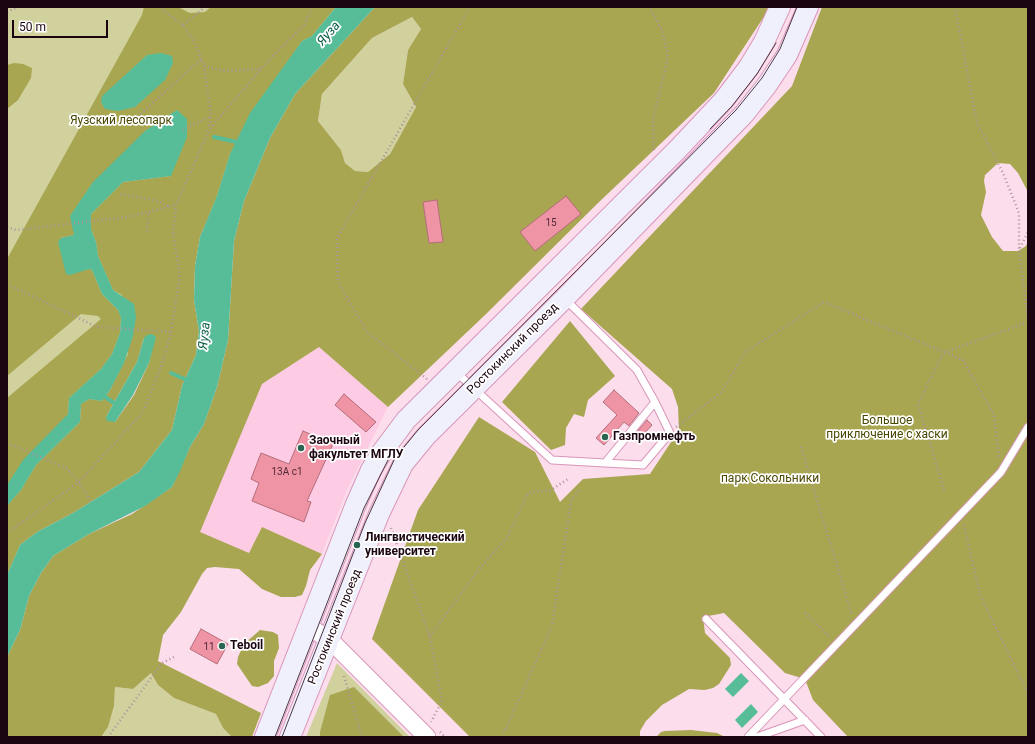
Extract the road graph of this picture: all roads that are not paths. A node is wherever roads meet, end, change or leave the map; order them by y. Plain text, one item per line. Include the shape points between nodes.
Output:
1 (808, 7) edge
2 (779, 8) edge
3 (564, 298) junction
4 (456, 372) junction
5 (473, 389) junction
6 (655, 402) junction
7 (1028, 427) edge
8 (605, 463) junction
9 (706, 619) dead end
10 (309, 626) junction
11 (329, 640) junction
12 (785, 699) junction
13 (805, 720) junction
14 (425, 735) edge
15 (265, 737) edge
16 (290, 737) edge
17 (748, 737) edge
18 (757, 737) edge
19 (821, 737) edge

1 - 3 main road, Ростокинский проезд via 787,55 744,114
2 - 4 main road, Ростокинский проезд via 764,42 724,100 672,156
3 - 5 main road, Ростокинский проезд
3 - 6 lane via 637,370
4 - 5 lane
4 - 10 main road, Ростокинский проезд via 406,420 371,470
5 - 8 lane via 552,460
5 - 11 main road, Ростокинский проезд via 426,436 403,464
6 - 8 lane
6 - 8 lane via 670,433 643,465
7 - 12 lane via 1001,472
9 - 12 lane
10 - 11 street
10 - 15 main road, Ростокинский проезд
11 - 14 street
11 - 16 main road, Ростокинский проезд
12 - 13 lane
12 - 17 lane
13 - 18 lane
13 - 19 lane

